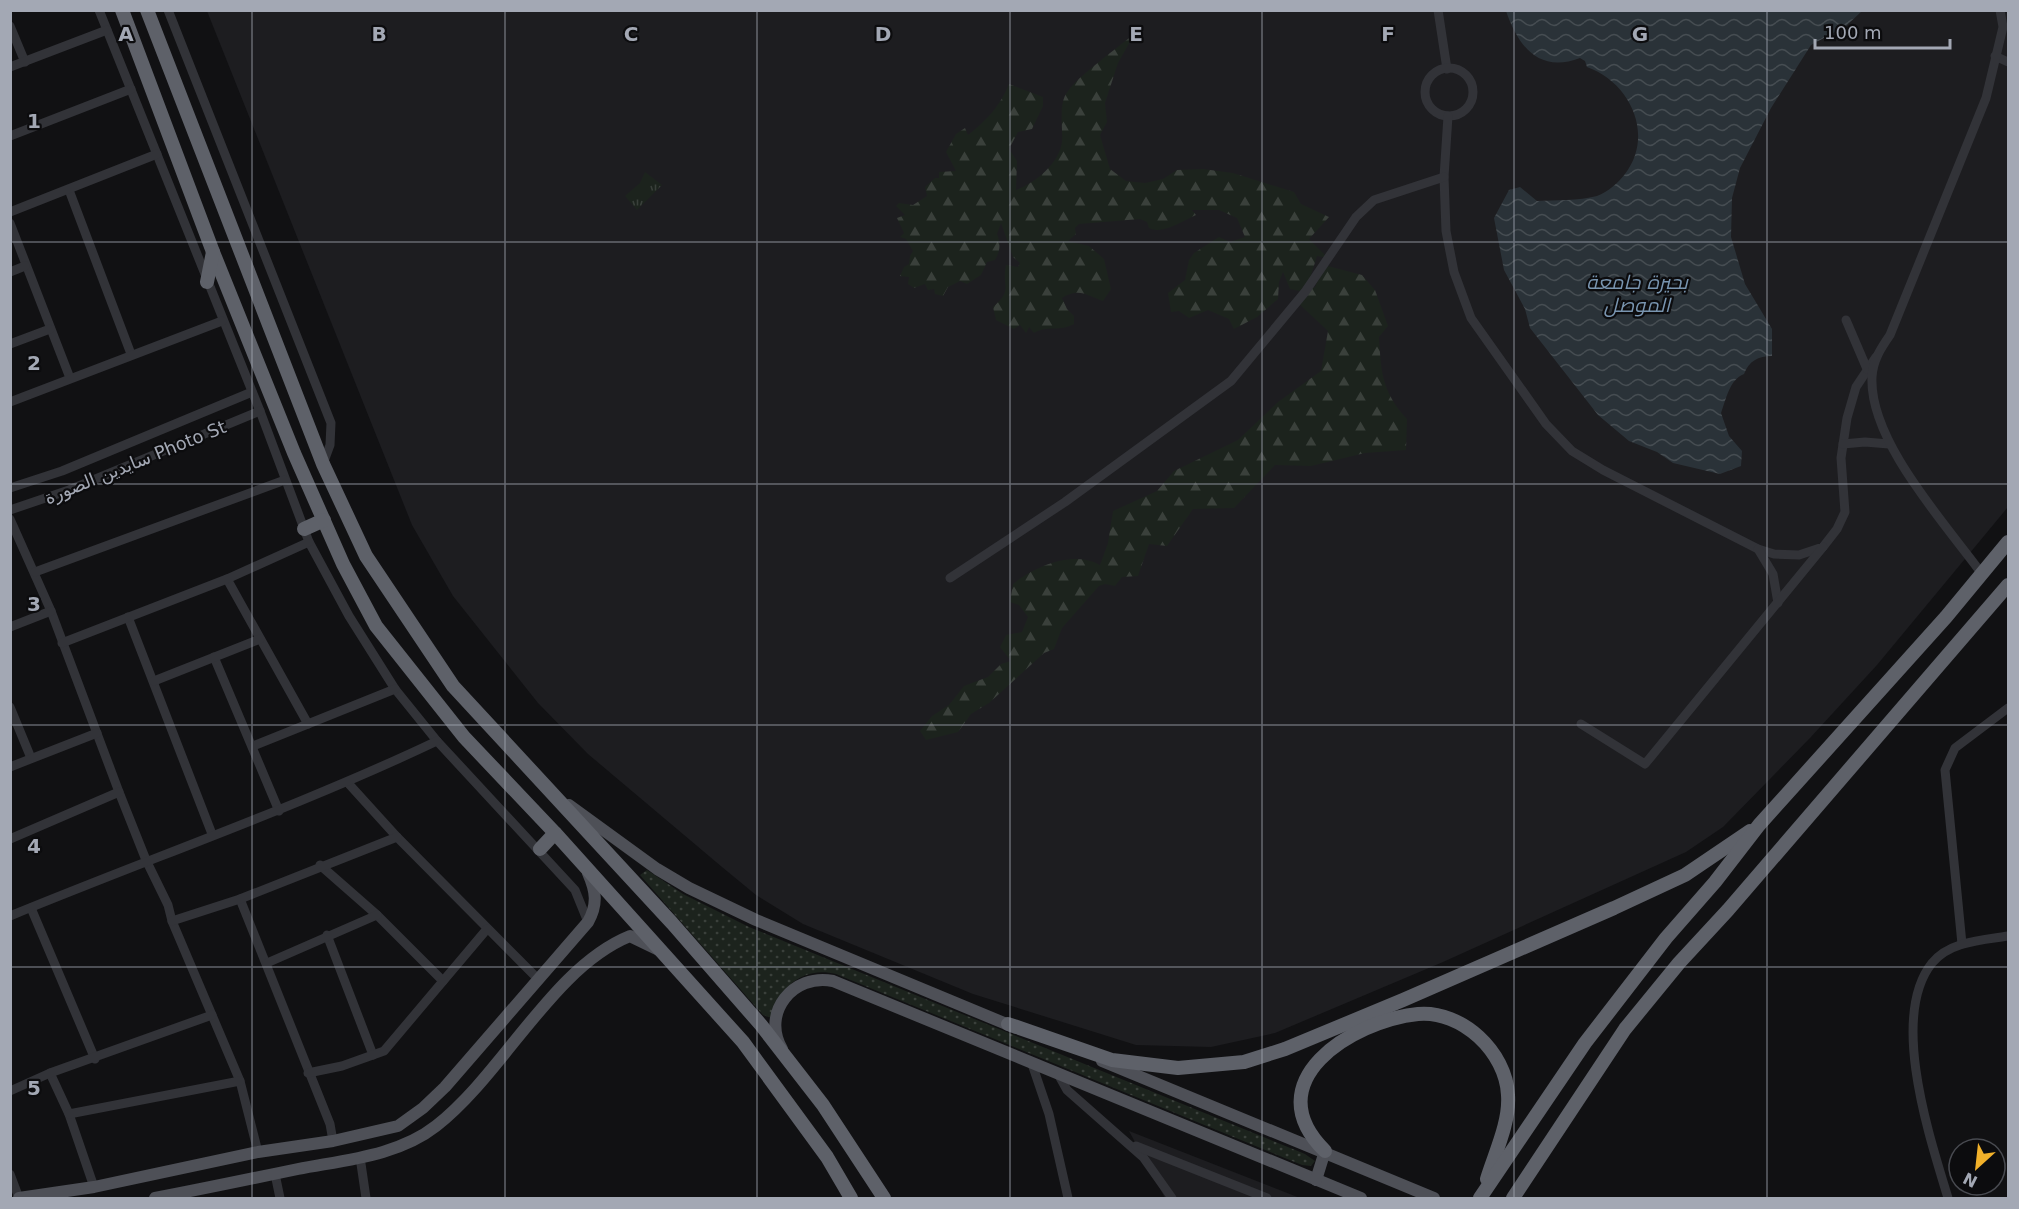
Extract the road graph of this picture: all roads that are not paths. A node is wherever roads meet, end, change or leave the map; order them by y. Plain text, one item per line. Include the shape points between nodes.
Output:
1 (99, 10) edge
2 (122, 10) edge
3 (147, 10) edge
4 (168, 10) edge
5 (1438, 10) edge
6 (2000, 10) edge
7 (10, 26) edge
8 (107, 30) junction
9 (155, 31) junction
10 (133, 39) junction
11 (1995, 56) junction
12 (24, 62) junction
13 (2008, 62) edge
14 (10, 68) edge
15 (1447, 69) junction
16 (131, 89) junction
17 (1448, 116) junction
18 (10, 136) edge
19 (158, 154) junction
20 (1444, 177) junction
21 (69, 190) junction
22 (10, 212) edge
23 (10, 223) edge
24 (213, 252) junction
25 (25, 266) junction
26 (10, 272) edge
27 (207, 282) junction
28 (1846, 320) dead end
29 (222, 321) junction
30 (50, 329) junction
31 (10, 344) edge
32 (132, 354) junction
33 (1876, 357) junction
34 (1867, 369) junction
35 (70, 378) junction
36 (252, 392) junction
37 (10, 402) edge
38 (260, 411) junction
39 (1843, 444) junction
40 (1889, 444) junction
41 (323, 464) junction
42 (285, 480) junction
43 (10, 488) edge
44 (10, 510) edge
45 (10, 519) edge
46 (324, 520) junction
47 (304, 529) junction
48 (309, 542) junction
49 (2008, 542) edge
50 (1823, 547) junction
51 (1758, 549) junction
52 (35, 572) junction
53 (1982, 574) junction
54 (950, 578) dead end
55 (227, 579) junction
56 (2008, 585) edge
57 (1778, 603) junction
58 (51, 611) junction
59 (128, 617) junction
60 (10, 627) edge
61 (260, 639) junction
62 (62, 644) junction
63 (213, 657) junction
64 (154, 681) junction
65 (453, 686) junction
66 (395, 689) junction
67 (434, 702) junction
68 (10, 707) edge
69 (2008, 708) edge
70 (308, 724) junction
71 (1581, 724) dead end
72 (97, 733) junction
73 (437, 741) junction
74 (253, 746) junction
75 (31, 758) junction
76 (10, 767) edge
77 (542, 782) junction
78 (348, 783) junction
79 (119, 792) junction
80 (279, 811) junction
81 (1759, 825) junction
82 (555, 833) junction
83 (212, 834) junction
84 (397, 837) junction
85 (10, 839) edge
86 (540, 849) junction
87 (146, 860) junction
88 (320, 865) junction
89 (586, 866) junction
90 (240, 899) junction
91 (31, 908) junction
92 (377, 915) junction
93 (10, 916) edge
94 (172, 921) junction
95 (588, 922) junction
96 (488, 929) junction
97 (327, 934) junction
98 (2008, 936) edge
99 (1962, 944) junction
100 (662, 951) junction
101 (267, 963) junction
102 (538, 979) junction
103 (443, 981) junction
104 (212, 1016) junction
105 (1008, 1024) junction
106 (373, 1055) junction
107 (95, 1059) junction
108 (1031, 1061) junction
109 (795, 1070) junction
110 (1057, 1072) junction
111 (50, 1073) junction
112 (308, 1073) junction
113 (240, 1081) junction
114 (10, 1091) edge
115 (423, 1108) junction
116 (69, 1114) junction
117 (435, 1126) junction
118 (333, 1141) junction
119 (1131, 1144) junction
120 (1325, 1151) junction
121 (258, 1152) junction
122 (360, 1157) junction
123 (10, 1174) edge
124 (275, 1174) junction
125 (1316, 1180) junction
126 (94, 1187) junction
127 (1482, 1194) edge
128 (19, 1198) edge
129 (154, 1198) edge
130 (280, 1198) edge
131 (366, 1198) edge
132 (851, 1198) edge
133 (884, 1198) edge
134 (1068, 1198) edge
135 (1172, 1198) edge
136 (1267, 1198) edge
137 (1361, 1198) edge
138 (1434, 1198) edge
139 (1513, 1198) edge
140 (1948, 1198) edge

1 - 8 street
2 - 10 highway
3 - 9 highway
4 - 41 street via 330,423 330,445
5 - 15 street
6 - 11 street via 2003,27
7 - 12 street
8 - 12 street
8 - 16 street
9 - 10 highway
9 - 41 highway
10 - 24 highway
11 - 13 street
11 - 33 street via 1986,98 1890,335
12 - 14 street
15 - 17 street via 1427,81 1425,97 1433,111
15 - 17 street via 1462,73 1472,93 1467,107
16 - 18 street
16 - 19 street
17 - 20 street
19 - 21 street
19 - 27 street
20 - 51 street via 1446,231 1454,272 1471,318 1546,424 1572,450 1603,470
20 - 54 street via 1374,200 1356,217 1308,287 1231,381 1065,502
21 - 22 street
21 - 32 street
23 - 25 street
24 - 27 highway
24 - 46 highway
25 - 26 street
25 - 30 street
27 - 29 street
28 - 34 street
29 - 32 street
29 - 36 street
30 - 31 street
30 - 35 street
32 - 35 street
33 - 34 street
33 - 40 street via 1872,376 1874,409
34 - 39 street via 1856,387 1846,418
35 - 37 street
36 - 38 street
36 - 43 street, سايدين الصورة Photo St via 62,471
38 - 42 street
38 - 44 street, سايدين الصورة Photo St via 69,490
39 - 40 street
39 - 50 street via 1845,512
40 - 53 street
41 - 65 highway via 366,556
42 - 47 street
42 - 52 street
45 - 52 street
46 - 47 highway
46 - 67 highway via 376,626
47 - 48 street
48 - 55 street
48 - 66 street
49 - 53 highway
50 - 51 street via 1799,555
50 - 57 street
51 - 57 street via 1773,574
52 - 58 street
53 - 81 highway
55 - 59 street
55 - 61 street
56 - 139 highway via 1625,1029
57 - 71 street via 1646,764
58 - 60 street
58 - 62 street
59 - 62 street
59 - 64 street
61 - 63 street
61 - 70 street
62 - 72 street
63 - 64 street
63 - 74 street
64 - 83 street
65 - 67 highway
65 - 77 highway
66 - 70 street
66 - 73 street
67 - 82 highway
68 - 75 street
69 - 99 street via 1955,748 1945,770
70 - 74 street
72 - 75 street
72 - 79 street
73 - 78 street
73 - 86 street
74 - 80 street
75 - 76 street
77 - 105 main road via 615,841 689,888 756,920
77 - 109 highway via 708,963
78 - 80 street
78 - 84 street
79 - 85 street
79 - 87 street
80 - 83 street
81 - 105 highway via 1685,874 1614,908 1403,1000 1244,1062 1178,1068 1112,1060
81 - 127 highway via 1585,1043
82 - 86 highway
82 - 89 highway
83 - 87 street
84 - 88 street
84 - 96 street
86 - 95 street via 575,890
87 - 91 street
87 - 94 street
88 - 90 street
88 - 92 street
89 - 95 main road via 596,890 595,909
89 - 100 highway
90 - 94 street
90 - 101 street
91 - 93 street
91 - 107 street
92 - 97 street
92 - 103 street
94 - 104 street
95 - 102 main road
96 - 102 street
96 - 103 street
97 - 101 street
97 - 106 street
98 - 99 street
99 - 140 street via 1933,962 1918,987 1913,1028 1921,1107
100 - 117 main road via 630,936 612,943 574,974 461,1104
100 - 132 highway via 743,1042 821,1149
101 - 112 street
102 - 115 main road
103 - 106 street via 384,1051
104 - 107 street
104 - 113 street
105 - 120 main road
106 - 112 street
107 - 111 street
108 - 109 main road via 821,979 797,985 778,1014 777,1034
108 - 110 main road
108 - 134 street via 1049,1114
109 - 133 highway
110 - 119 street via 1066,1090
110 - 125 main road
111 - 114 street
111 - 116 street
112 - 118 street
113 - 116 street
113 - 121 street
115 - 117 main road
115 - 118 main road via 398,1126
116 - 126 street
117 - 122 main road via 409,1144
118 - 121 main road
119 - 135 street
119 - 136 street
120 - 125 main road
120 - 127 highway via 1310,1137 1300,1110 1310,1068 1329,1049 1351,1036 1413,1015 1441,1017 1483,1039 1502,1066 1508,1095
120 - 138 main road
121 - 126 main road
122 - 124 main road
122 - 131 street
123 - 128 street
124 - 129 main road
124 - 130 street
125 - 137 main road
126 - 128 main road

